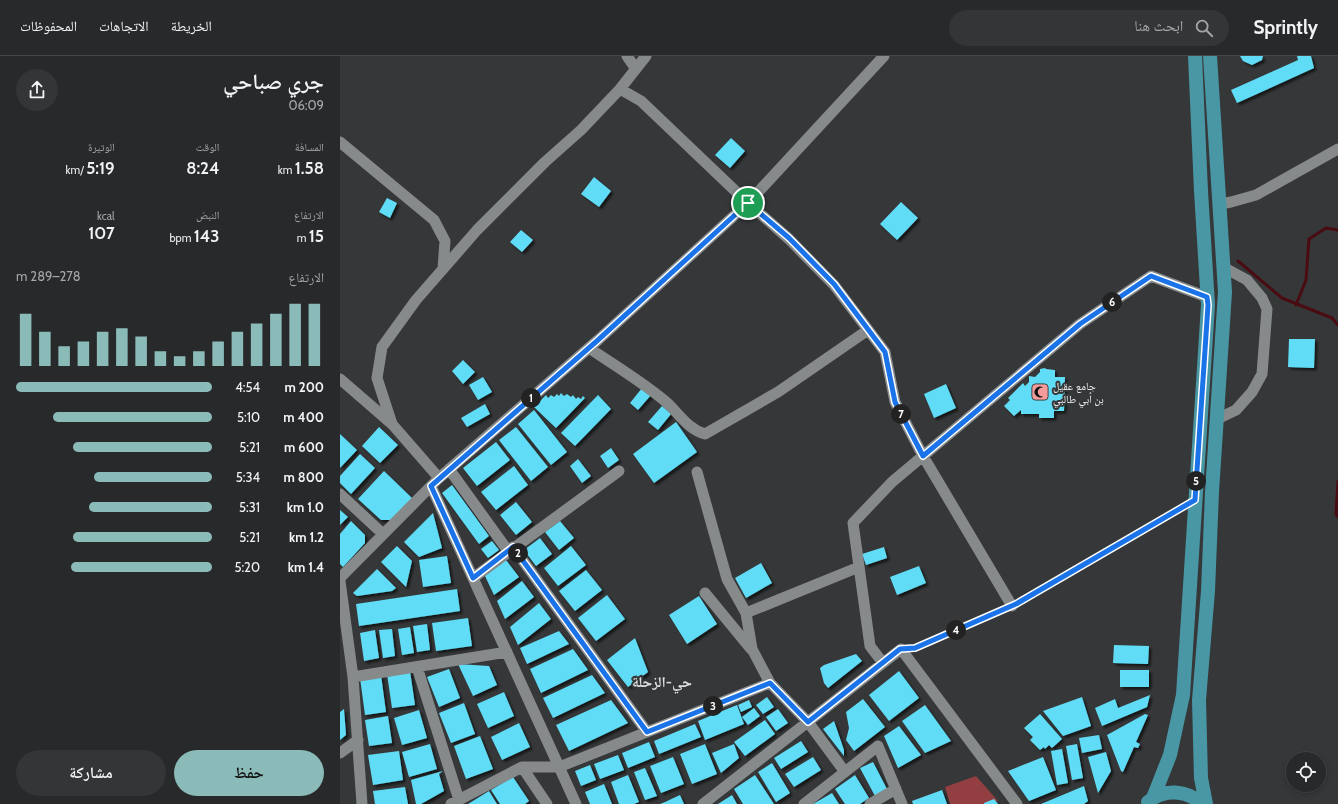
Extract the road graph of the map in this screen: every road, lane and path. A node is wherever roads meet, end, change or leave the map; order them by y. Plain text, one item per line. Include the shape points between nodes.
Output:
1 (627, 56) edge
2 (646, 56) edge
3 (884, 56) edge
4 (1195, 56) edge
5 (1210, 56) edge
6 (636, 68) junction
7 (620, 89) junction
8 (340, 142) edge
9 (1338, 149) edge
10 (748, 203) junction
11 (1220, 204) junction
12 (1223, 267) junction
13 (443, 270) junction
14 (1207, 297) junction
15 (868, 330) junction
16 (589, 348) junction
17 (340, 379) edge
18 (1217, 419) junction
19 (392, 424) junction
20 (923, 456) junction
21 (449, 469) junction
22 (619, 471) dead end
23 (697, 472) dead end
24 (439, 478) junction
25 (431, 486) junction
26 (340, 494) edge
27 (1195, 500) junction
28 (383, 534) junction
29 (510, 549) junction
30 (859, 567) junction
31 (340, 578) edge
32 (473, 578) junction
33 (340, 581) edge
34 (705, 593) dead end
35 (1012, 606) junction
36 (746, 613) junction
37 (752, 649) junction
38 (900, 649) junction
39 (507, 652) junction
40 (883, 662) junction
41 (417, 667) junction
42 (353, 677) junction
43 (770, 683) junction
44 (808, 722) junction
45 (647, 732) junction
46 (358, 740) junction
47 (340, 752) edge
48 (522, 767) junction
49 (559, 767) junction
50 (845, 772) junction
51 (896, 789) junction
52 (1149, 801) edge
53 (455, 802) edge
54 (362, 804) edge
55 (547, 804) edge
56 (576, 804) edge
57 (703, 804) edge
58 (804, 804) edge
59 (870, 804) edge
60 (902, 804) edge
61 (1017, 804) edge
62 (1202, 804) edge
63 (1206, 804) edge

1 - 6 street
2 - 6 street
3 - 10 street
4 - 14 main road
5 - 11 main road
6 - 7 street
7 - 10 street via 641,101
7 - 13 street via 477,230
8 - 13 street via 434,220 445,241
9 - 11 street via 1256,195
10 - 15 street via 789,238 834,284
10 - 16 street
11 - 12 main road
12 - 18 main road via 1225,292
12 - 18 street via 1248,280 1267,309 1262,374 1252,392 1236,410
13 - 19 street via 416,300 382,347 377,378
14 - 20 street via 1151,276 1080,324
14 - 27 main road
15 - 16 street via 778,392 704,434 697,432 645,386
15 - 20 street via 885,352 895,402
16 - 21 street
17 - 19 street
18 - 63 main road via 1208,591 1199,700 1201,778
19 - 24 street
20 - 30 street via 892,482 853,523
20 - 35 street
21 - 24 street
21 - 29 street
22 - 29 street
23 - 36 street via 727,579
24 - 25 street
25 - 28 street
25 - 32 street
26 - 28 street
27 - 35 path
27 - 52 main road via 1183,695 1170,755
28 - 31 street
29 - 32 street
29 - 45 street
30 - 36 street
30 - 40 street via 870,646
32 - 39 street
33 - 42 street
34 - 37 street
35 - 38 path via 915,648
36 - 37 street
37 - 43 street
38 - 40 street
38 - 61 street
39 - 41 street
39 - 49 street
40 - 44 street
41 - 42 street
41 - 53 street
42 - 46 street
43 - 44 street
43 - 45 street
44 - 50 street
44 - 57 street
45 - 49 street
46 - 47 street
46 - 54 street
48 - 49 street
48 - 53 street
48 - 55 street
49 - 56 street
50 - 51 street via 878,746
50 - 58 street
51 - 59 street
51 - 60 street
52 - 62 main road via 1167,793 1182,793 1196,798

